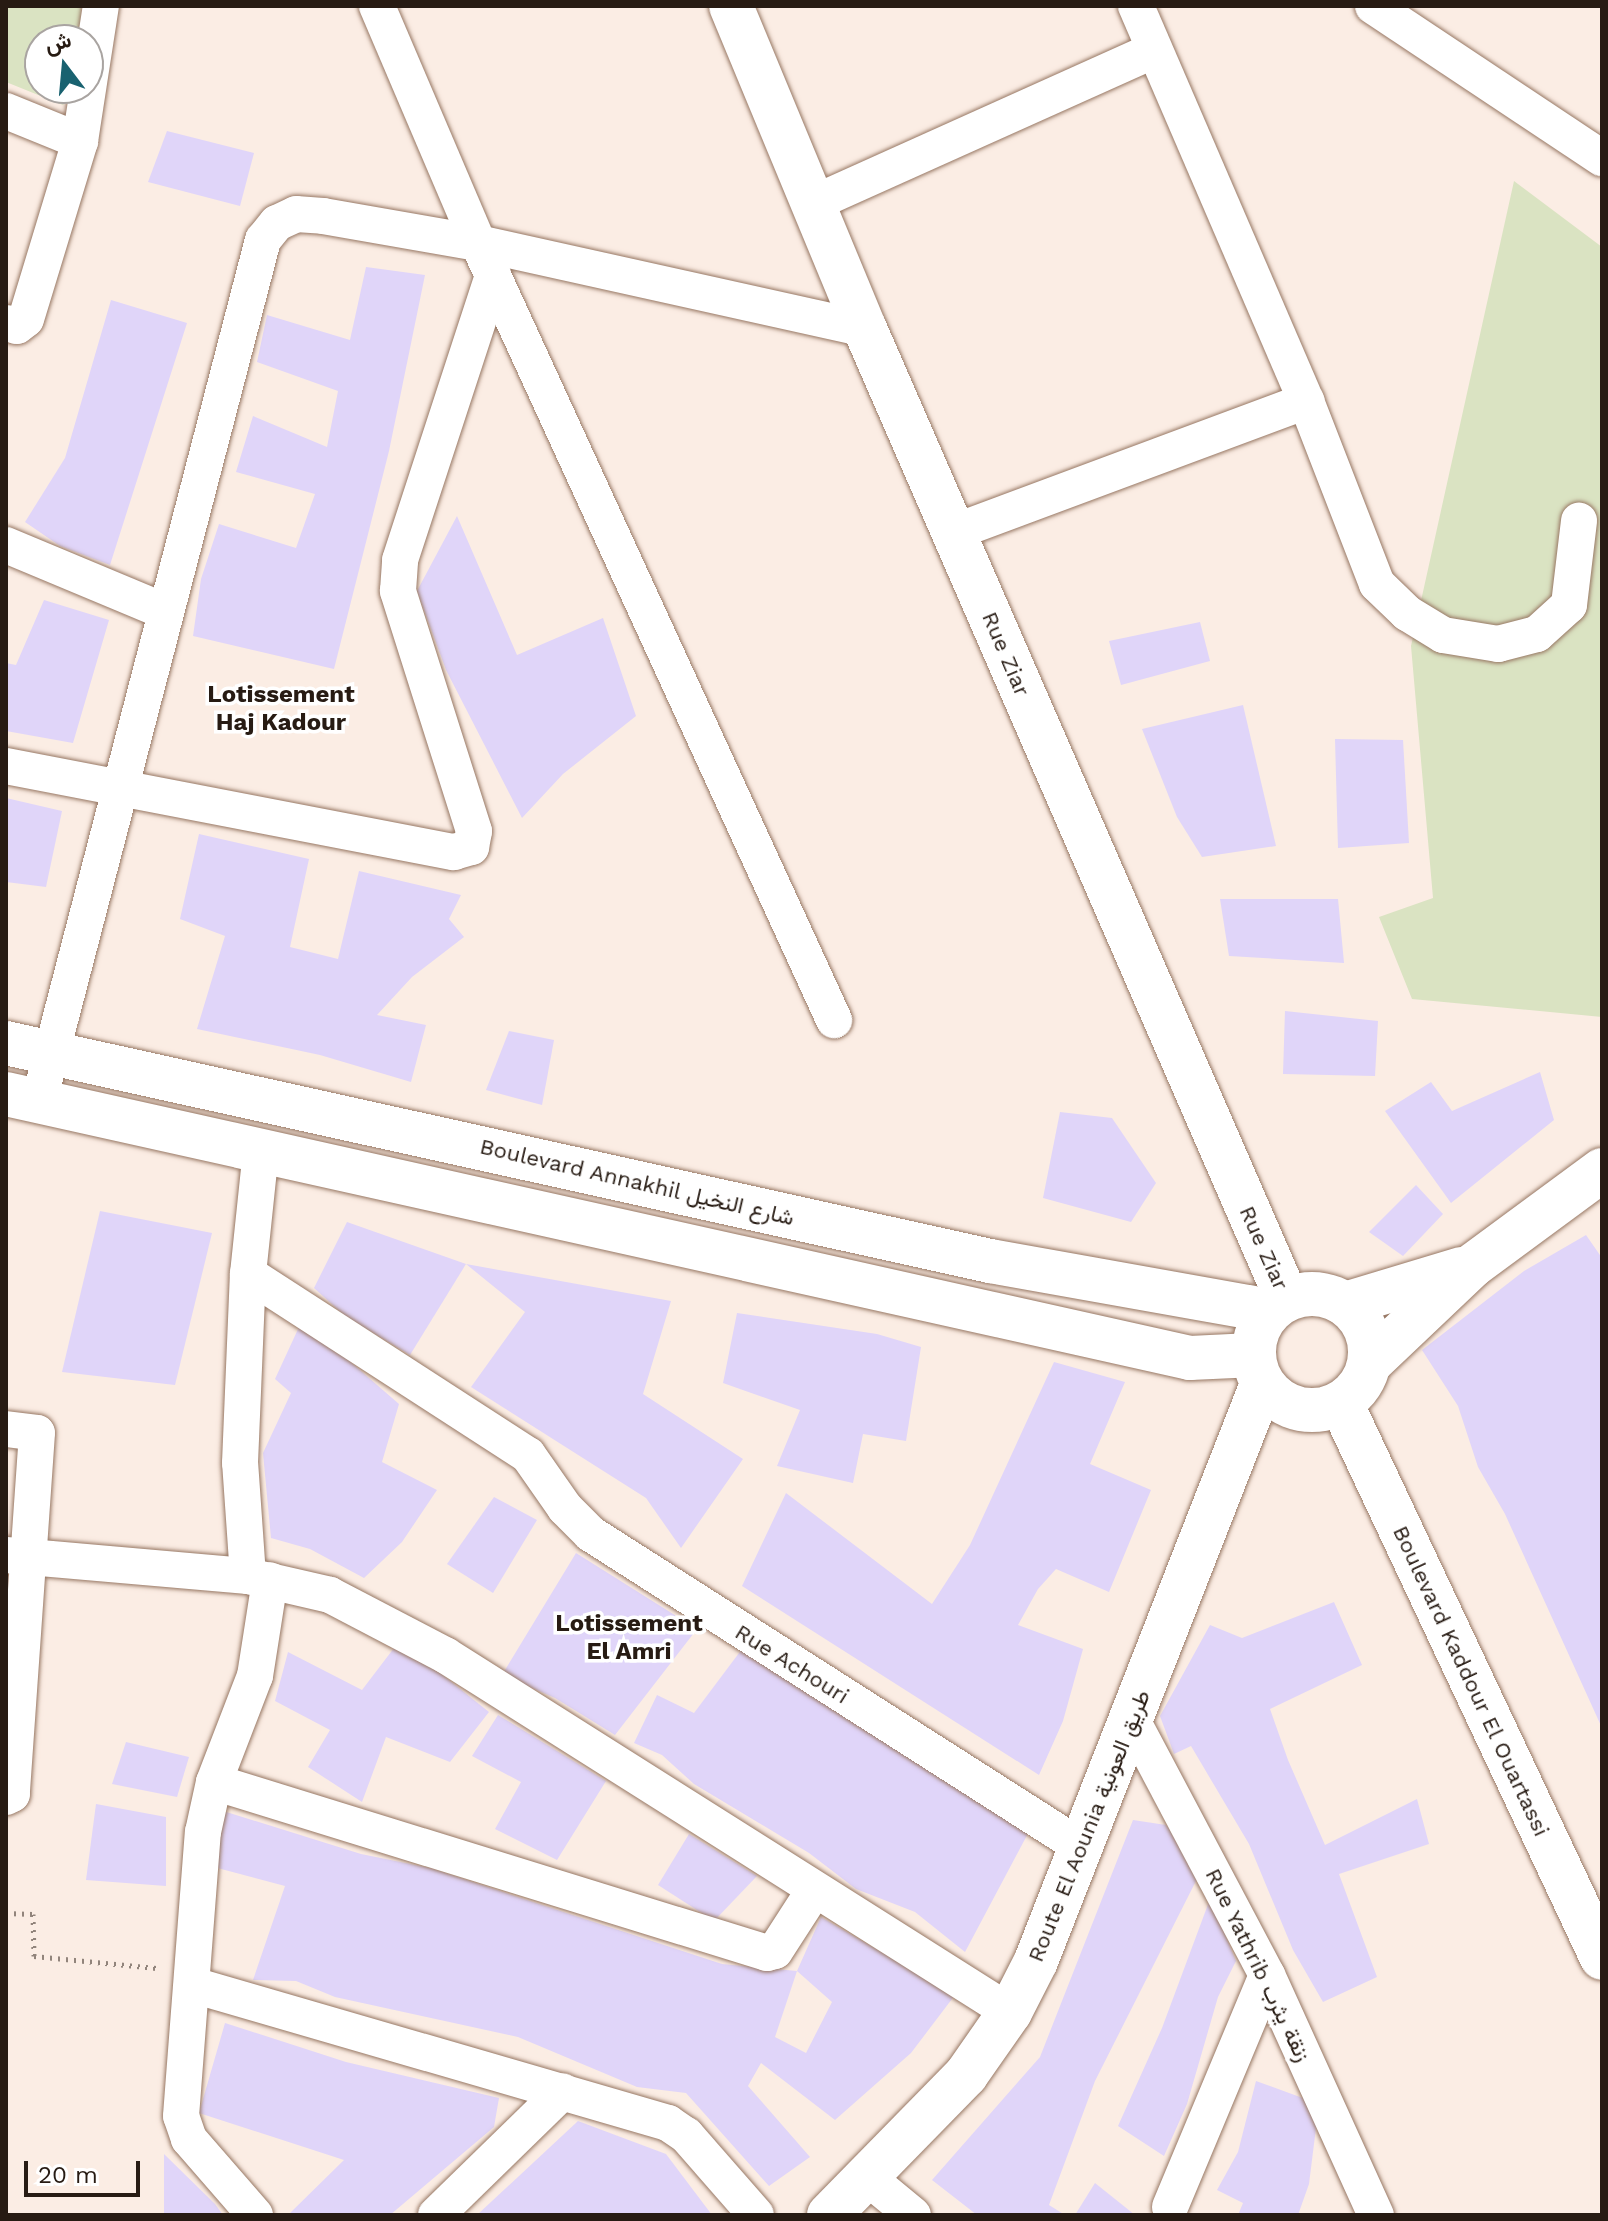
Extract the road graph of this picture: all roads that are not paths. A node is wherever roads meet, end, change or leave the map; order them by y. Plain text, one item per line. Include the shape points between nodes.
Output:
1 (101, 6) edge
2 (377, 6) edge
3 (731, 6) edge
4 (1136, 6) edge
5 (1373, 6) edge
6 (1154, 50) junction
7 (6, 111) edge
8 (80, 141) junction
9 (1602, 158) edge
10 (814, 203) junction
11 (485, 259) junction
12 (6, 323) edge
13 (865, 329) junction
14 (1306, 401) junction
15 (1579, 521) dead end
16 (954, 532) junction
17 (6, 545) edge
18 (166, 612) junction
19 (6, 766) edge
20 (124, 789) junction
21 (834, 1020) dead end
22 (6, 1043) edge
23 (52, 1051) junction
24 (23, 1097) edge
25 (261, 1150) junction
26 (1602, 1170) edge
27 (1472, 1266) junction
28 (248, 1274) junction
29 (1345, 1304) junction
30 (1279, 1305) junction
31 (1372, 1361) junction
32 (1258, 1369) junction
33 (1341, 1403) junction
34 (6, 1429) edge
35 (18, 1556) edge
36 (259, 1578) junction
37 (1132, 1720) junction
38 (214, 1782) junction
39 (6, 1797) edge
40 (1078, 1845) junction
41 (813, 1892) junction
42 (1602, 1958) edge
43 (1267, 1975) junction
44 (193, 1985) junction
45 (1010, 2012) junction
46 (563, 2091) junction
47 (868, 2178) junction
48 (1170, 2207) dead end
49 (255, 2215) edge
50 (436, 2215) edge
51 (756, 2215) edge
52 (829, 2215) edge
53 (913, 2215) edge
54 (1376, 2215) edge

1 - 8 street
2 - 11 street
3 - 10 main road, Rue Ziar
4 - 6 street
5 - 9 street
6 - 10 street
6 - 14 street
7 - 8 street
8 - 12 street via 26,319 17,326
10 - 13 main road, Rue Ziar
11 - 13 street
11 - 18 street via 323,216 296,214 277,223 263,240
11 - 20 street via 400,560 398,591 474,831 471,847 454,852
11 - 21 street
13 - 16 main road, Rue Ziar
14 - 15 street via 1377,584 1407,613 1443,635 1498,644 1537,634 1569,605
14 - 16 street
16 - 30 main road, Rue Ziar
17 - 18 street
18 - 20 street
19 - 20 street
20 - 23 street
22 - 23 main road, Boulevard Annakhil شارع النخيل
23 - 24 street
23 - 30 main road, Boulevard Annakhil شارع النخيل via 990,1261
24 - 25 main road
25 - 28 street
25 - 32 main road
26 - 27 main road
27 - 29 main road
27 - 31 main road
28 - 36 street via 240,1463
28 - 40 street, Rue Achouri via 528,1455 565,1508 591,1534
29 - 30 main road via 1306,1294
29 - 31 main road via 1368,1335
30 - 32 main road via 1258,1331
31 - 33 main road via 1356,1391
32 - 33 main road via 1297,1409 1327,1409
32 - 37 main road, Route El Aounia طريق العونية
33 - 42 main road, Boulevard Kaddour El Ouartassi
34 - 35 street via 37,1433
35 - 36 street
35 - 39 street via 12,1794
36 - 38 street via 255,1676
36 - 41 street via 330,1595 445,1655
37 - 40 main road, Route El Aounia طريق العونية
37 - 43 street, Rue Yathrib زنقة يثرب
38 - 41 street via 767,1953 775,1951
38 - 44 street via 203,1832
40 - 45 main road, Route El Aounia طريق العونية via 1036,1961
41 - 45 street
43 - 48 street
43 - 54 street, Rue Yathrib زنقة يثرب
44 - 46 street
44 - 49 street via 183,2128
45 - 47 main road, Route El Aounia طريق العونية via 966,2075
46 - 50 street
46 - 51 street via 668,2123 686,2135
47 - 52 main road, Route El Aounia طريق العونية
47 - 53 street

